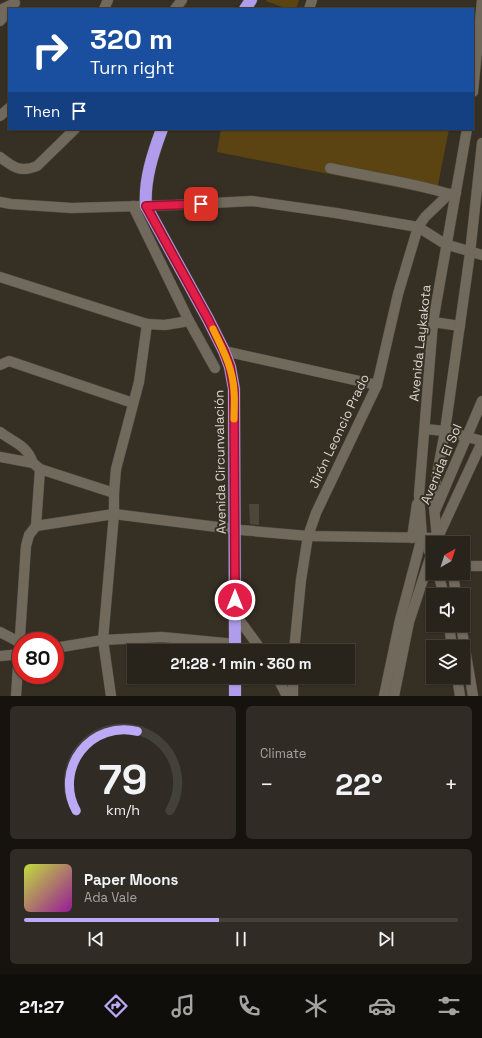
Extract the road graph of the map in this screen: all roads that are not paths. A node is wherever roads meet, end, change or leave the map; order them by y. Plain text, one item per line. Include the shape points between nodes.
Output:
1 (482, 0) edge
2 (13, 6) edge
3 (0, 10) edge
4 (8, 12) edge
5 (0, 21) edge
6 (476, 85) edge
7 (8, 109) edge
8 (0, 116) edge
9 (74, 130) edge
10 (162, 130) edge
11 (467, 130) edge
12 (482, 143) edge
13 (0, 157) edge
14 (330, 168) dead end
15 (453, 194) junction
16 (0, 202) edge
17 (133, 206) junction
18 (146, 206) junction
19 (418, 227) junction
20 (446, 244) junction
21 (470, 253) junction
22 (482, 255) edge
23 (0, 277) edge
24 (189, 321) junction
25 (433, 322) junction
26 (147, 324) junction
27 (460, 326) junction
28 (224, 351) junction
29 (0, 365) edge
30 (215, 368) dead end
31 (377, 385) junction
32 (482, 401) edge
33 (133, 403) junction
34 (425, 429) junction
35 (445, 431) junction
36 (0, 432) edge
37 (468, 437) junction
38 (482, 442) edge
39 (0, 457) edge
40 (36, 466) junction
41 (114, 493) junction
42 (435, 513) junction
43 (114, 514) junction
44 (36, 526) junction
45 (234, 529) junction
46 (308, 536) junction
47 (437, 536) edge
48 (440, 536) edge
49 (417, 538) junction
50 (426, 539) edge
51 (426, 548) edge
52 (470, 566) edge
53 (482, 566) edge
54 (426, 569) edge
55 (235, 614) junction
56 (404, 621) junction
57 (0, 632) edge
58 (20, 632) edge
59 (462, 632) edge
60 (12, 638) edge
61 (103, 640) junction
62 (208, 644) edge
63 (235, 644) edge
64 (258, 644) edge
65 (295, 644) edge
66 (64, 646) edge
67 (12, 655) edge
68 (0, 656) edge
69 (17, 684) edge
70 (235, 684) edge
71 (281, 684) edge
72 (293, 684) edge
73 (458, 684) edge
74 (16, 696) edge
75 (111, 696) edge
76 (235, 696) edge
77 (287, 696) edge
78 (293, 696) edge
79 (384, 696) edge
80 (394, 696) edge
81 (460, 696) edge
82 (473, 696) edge

1 - 6 street
2 - 3 street
4 - 5 street
7 - 8 street
9 - 13 street via 37,166 29,169 11,165
10 - 18 highway via 150,169
11 - 15 street, Avenida Laykakota
12 - 21 street
14 - 15 street
15 - 19 street, Jirón Leoncio Prado via 425,216
15 - 20 street, Avenida Laykakota
16 - 17 street via 72,208
17 - 18 street
17 - 24 street
18 - 19 street via 252,201
18 - 28 highway, Avenida Circunvalación
19 - 20 street
19 - 31 street, Jirón Leoncio Prado via 398,294
20 - 21 street
20 - 25 street, Avenida Laykakota
21 - 22 street
21 - 27 street
23 - 26 street
24 - 26 street via 165,325
24 - 30 street
25 - 27 street
25 - 34 street, Avenida Laykakota
26 - 33 street via 140,382
27 - 35 street
28 - 31 street
28 - 45 highway, Avenida Circunvalación via 234,390
29 - 33 street via 10,361
31 - 46 street, Jirón Leoncio Prado via 316,513
32 - 37 street, Avenida El Sol
33 - 41 street via 116,468
34 - 35 street
34 - 49 street, Avenida Laykakota
35 - 37 street
35 - 42 street via 433,496
36 - 40 street via 22,445
37 - 38 street
37 - 42 street, Avenida El Sol
38 - 48 street, Avenida El Sol
39 - 40 street
40 - 41 street
40 - 44 street
41 - 43 street
42 - 47 street
42 - 49 street, Avenida El Sol
43 - 44 street
43 - 45 street
43 - 61 street
44 - 58 street via 29,535 26,546
45 - 46 street
45 - 55 highway, Avenida Circunvalación
46 - 49 street
46 - 65 street, Jirón Leoncio Prado
49 - 50 street
49 - 51 street
49 - 56 street
52 - 53 street
54 - 56 street
55 - 63 highway, Avenida Circunvalación
55 - 64 street
56 - 79 street
56 - 80 street
57 - 60 street
59 - 82 street
61 - 62 street via 162,637
61 - 66 street
61 - 75 street
67 - 68 street
69 - 74 street
70 - 76 highway
71 - 77 street
72 - 78 street
73 - 81 street

